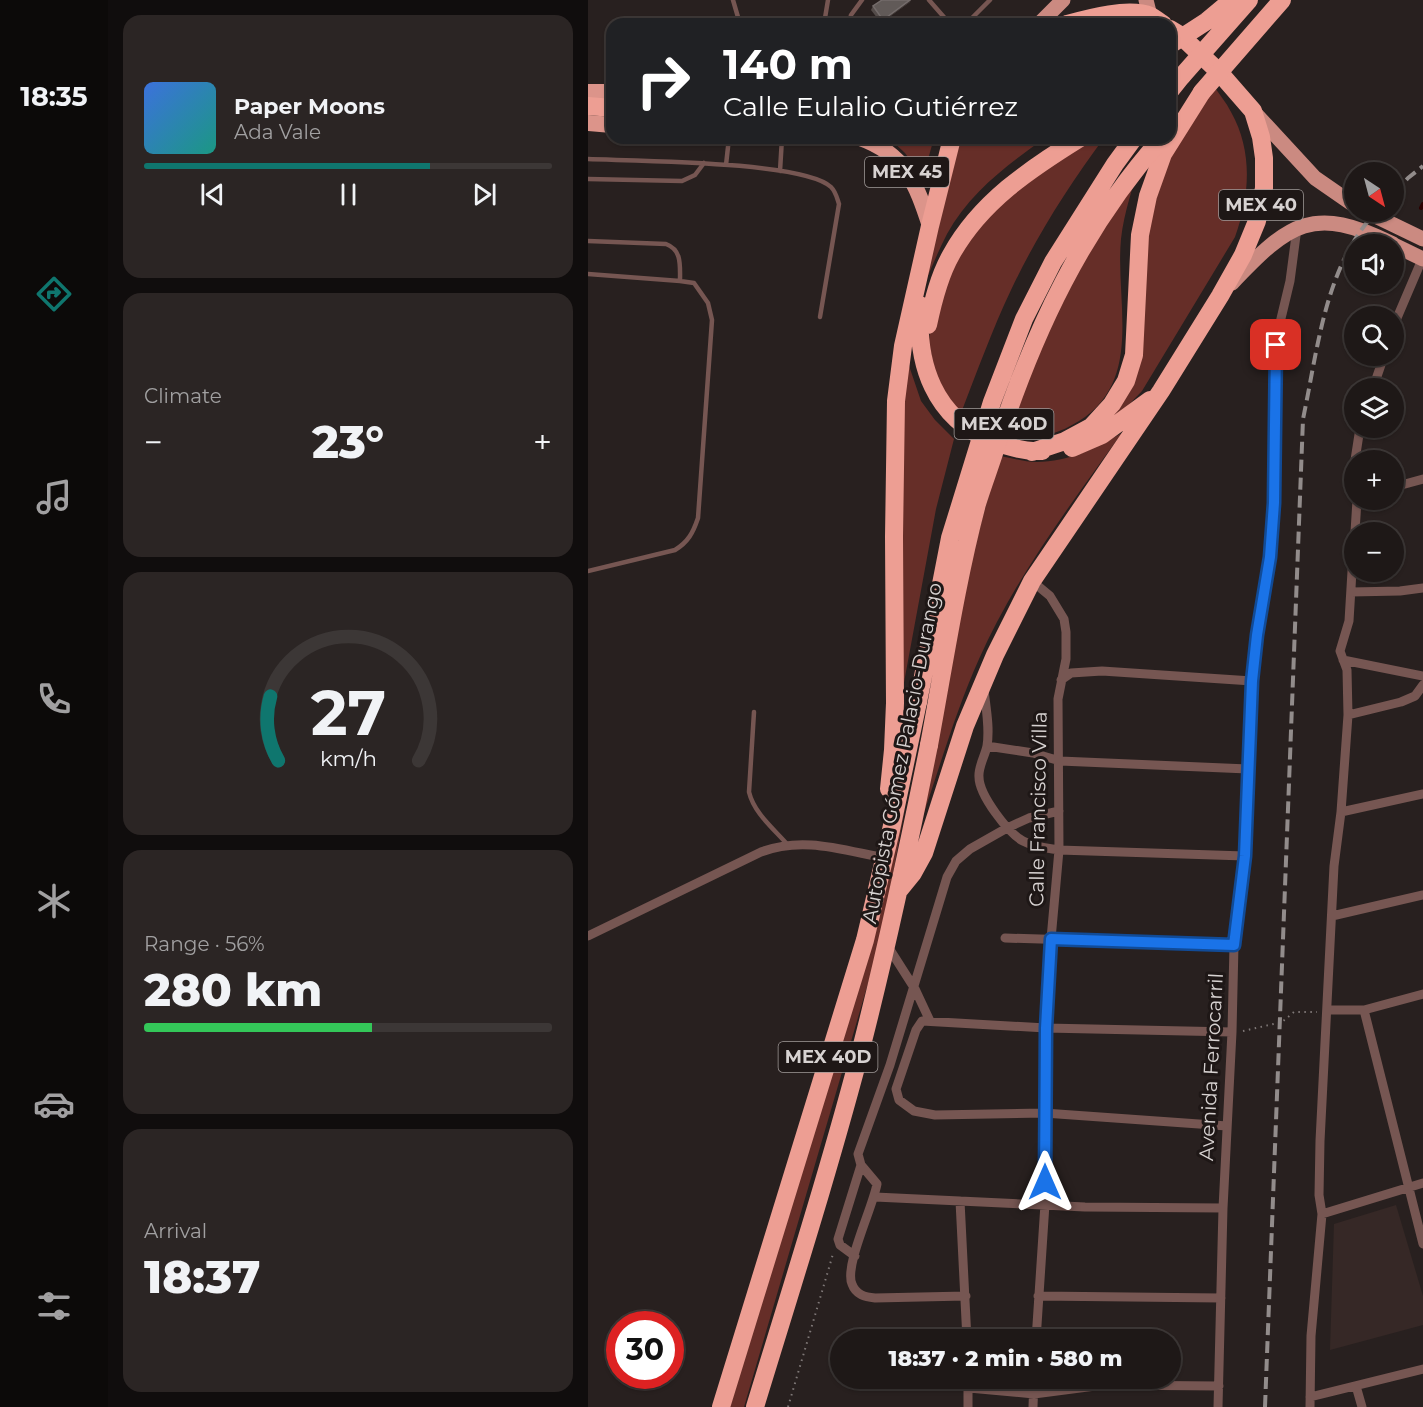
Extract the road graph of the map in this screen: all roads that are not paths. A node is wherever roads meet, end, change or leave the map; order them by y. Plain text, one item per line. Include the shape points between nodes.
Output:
1 (734, 0) edge
2 (828, 0) edge
3 (862, 0) edge
4 (929, 0) edge
5 (990, 0) edge
6 (1063, 0) edge
7 (1232, 0) edge
8 (1249, 0) edge
9 (1282, 0) edge
10 (1153, 13) edge
11 (738, 18) edge
12 (825, 18) edge
13 (850, 18) edge
14 (945, 18) edge
15 (972, 18) edge
16 (1045, 18) edge
17 (1088, 18) edge
18 (1176, 33) edge
19 (1176, 41) edge
20 (1176, 80) edge
21 (588, 92) edge
22 (606, 92) edge
23 (1202, 92) junction
24 (588, 106) edge
25 (606, 108) edge
26 (1252, 111) junction
27 (1176, 121) edge
28 (588, 123) edge
29 (606, 124) edge
30 (1176, 133) edge
31 (728, 144) edge
32 (782, 144) edge
33 (878, 144) edge
34 (950, 144) edge
35 (1071, 144) edge
36 (1130, 144) edge
37 (1157, 144) edge
38 (1169, 144) edge
39 (588, 159) edge
40 (704, 163) junction
41 (726, 165) junction
42 (780, 171) junction
43 (588, 179) edge
44 (1344, 198) edge
45 (1388, 222) edge
46 (930, 226) junction
47 (1297, 228) junction
48 (1368, 234) edge
49 (1423, 239) edge
50 (588, 241) edge
51 (925, 249) junction
52 (1404, 250) edge
53 (1421, 258) edge
54 (588, 274) edge
55 (680, 280) junction
56 (1220, 296) junction
57 (1402, 306) edge
58 (820, 317) dead end
59 (921, 353) junction
60 (1161, 391) junction
61 (1032, 452) junction
62 (1423, 479) edge
63 (1404, 484) edge
64 (588, 571) edge
65 (1032, 581) junction
66 (1352, 582) edge
67 (1423, 588) edge
68 (1351, 592) junction
69 (1343, 660) junction
70 (1423, 676) edge
71 (1061, 680) junction
72 (1252, 681) junction
73 (983, 682) junction
74 (1423, 684) edge
75 (754, 712) dead end
76 (1348, 715) junction
77 (987, 746) junction
78 (1060, 760) junction
79 (1248, 769) junction
80 (1423, 794) edge
81 (1059, 811) junction
82 (1341, 812) junction
83 (1007, 828) junction
84 (891, 830) junction
85 (787, 844) junction
86 (1059, 850) junction
87 (1245, 856) junction
88 (885, 858) junction
89 (900, 889) junction
90 (1423, 895) edge
91 (1332, 916) junction
92 (588, 936) edge
93 (1005, 938) dead end
94 (1051, 939) junction
95 (887, 945) junction
96 (1234, 945) junction
97 (915, 989) junction
98 (1423, 994) edge
99 (1364, 1010) junction
100 (1325, 1011) junction
101 (926, 1021) junction
102 (1046, 1028) junction
103 (1232, 1032) junction
104 (883, 1085) junction
105 (897, 1097) junction
106 (1044, 1113) junction
107 (1227, 1126) junction
108 (861, 1165) junction
109 (1423, 1183) edge
110 (1407, 1187) junction
111 (875, 1197) junction
112 (960, 1201) junction
113 (1045, 1204) junction
114 (1223, 1208) junction
115 (1322, 1214) junction
116 (1423, 1244) edge
117 (855, 1257) junction
118 (966, 1296) junction
119 (1038, 1296) junction
120 (1221, 1298) junction
121 (967, 1329) edge
122 (1036, 1329) edge
123 (1423, 1369) edge
124 (1219, 1386) junction
125 (1356, 1386) junction
126 (968, 1389) edge
127 (1004, 1389) edge
128 (1034, 1389) edge
129 (1034, 1394) junction
130 (1310, 1402) edge
131 (721, 1407) edge
132 (755, 1407) edge
133 (968, 1407) edge
134 (1033, 1407) edge
135 (1218, 1407) edge
136 (1362, 1407) edge

1 - 11 lane
2 - 12 lane
3 - 13 lane
4 - 14 lane
5 - 15 lane
6 - 16 main road
7 - 19 highway, bridge
8 - 20 highway, bridge
9 - 23 highway, bridge
10 - 17 highway
18 - 26 highway, MEX 40 via 1219,72
21 - 22 highway
23 - 27 highway
23 - 30 highway
24 - 25 highway
26 - 44 main road, MEX 40 via 1314,178
26 - 56 highway, MEX 40 via 1261,137 1264,188 1251,238
28 - 29 highway
31 - 41 lane
32 - 42 lane
33 - 46 highway, MEX 45 via 906,170 920,195
34 - 46 highway, MEX 40
35 - 59 highway via 1008,187 966,231 950,256 934,299
36 - 84 highway, MEX 40D, bridge via 1053,262 1024,318 992,402 950,538
37 - 89 highway, Autopista Gómez Palacio-Durango / MEX 40D, bridge via 1087,238 1018,381 978,503 960,578
38 - 61 highway via 1148,196 1140,235 1134,356 1126,381 1091,427
39 - 40 lane
40 - 41 lane
40 - 43 lane via 695,176 682,181
41 - 42 lane
42 - 58 lane via 821,181 836,193 839,204
45 - 49 main road
46 - 51 highway, MEX 40
47 - 48 main road, MEX 40 via 1311,223 1333,224
47 - 56 main road, MEX 40 via 1265,248
47 - 72 street, Avenida Ferrocarril via 1275,359 1274,503
50 - 55 lane via 672,246 680,258
51 - 59 highway, MEX 40
51 - 84 highway via 903,346 896,401 895,704 888,807
52 - 53 main road, MEX 40
53 - 57 street
54 - 55 lane
55 - 64 lane via 700,290 712,320 694,531 675,550
56 - 60 highway, MEX 40
59 - 61 highway, MEX 40 via 936,393 961,424 1005,446
60 - 61 highway, MEX 40 via 1102,435 1081,445
60 - 65 highway
62 - 63 street
65 - 71 street, Calle Francisco Villa via 1050,596 1064,619 1066,659
65 - 73 highway
66 - 68 street
67 - 68 street
68 - 69 street via 1349,621 1340,651
69 - 70 street
69 - 76 street via 1347,670
71 - 72 street via 1071,674 1102,671
71 - 78 street, Calle Francisco Villa
72 - 79 street, Avenida Ferrocarril
73 - 77 street
73 - 89 highway via 924,854
74 - 76 street via 1415,696 1401,702
75 - 85 lane via 749,792 758,812
76 - 82 street
77 - 78 street
77 - 83 street via 979,781
78 - 79 street
78 - 81 street, Calle Francisco Villa
79 - 87 street, Avenida Ferrocarril
80 - 82 street
81 - 83 street
81 - 86 street, Calle Francisco Villa
82 - 91 street
83 - 86 street via 1027,843
83 - 97 street via 956,861 947,877
84 - 88 highway, MEX 40D
85 - 88 street
85 - 92 street via 761,852
86 - 87 street
86 - 94 street, Calle Francisco Villa
87 - 96 street, Avenida Ferrocarril
88 - 131 highway, MEX 40D via 865,940
89 - 95 highway, Autopista Gómez Palacio-Durango / MEX 40D
90 - 91 street
91 - 100 street
93 - 94 street
94 - 96 street
94 - 102 street, Calle Francisco Villa
95 - 97 street
95 - 132 highway, Autopista Gómez Palacio-Durango / MEX 40D via 823,1182
96 - 103 street, Avenida Ferrocarril
97 - 101 street
97 - 104 street
98 - 99 street
99 - 100 street
99 - 110 street
100 - 115 street via 1319,1195
101 - 102 street
101 - 105 street via 916,1030
102 - 103 street
102 - 106 street, Calle Francisco Villa
103 - 107 street, Avenida Ferrocarril
104 - 105 street
104 - 108 street via 859,1151
105 - 106 street via 914,1111 935,1115
106 - 107 street
106 - 113 street, Calle Francisco Villa
107 - 114 street, Avenida Ferrocarril
108 - 111 street via 874,1178
108 - 117 street via 838,1239
109 - 110 street
110 - 115 street
110 - 116 street
111 - 112 street
111 - 117 street
112 - 113 street
112 - 118 street
113 - 114 street
113 - 119 street, Calle Francisco Villa
114 - 120 street, Avenida Ferrocarril
115 - 130 street via 1311,1336
117 - 118 street via 850,1276 859,1294 875,1298
118 - 121 street
119 - 120 street
119 - 122 street, Calle Francisco Villa
120 - 124 street, Avenida Ferrocarril
123 - 125 street
124 - 129 street via 1103,1385
124 - 135 street, Avenida Ferrocarril
125 - 130 street
125 - 136 street
126 - 133 street
127 - 129 street
128 - 129 street
129 - 134 street

